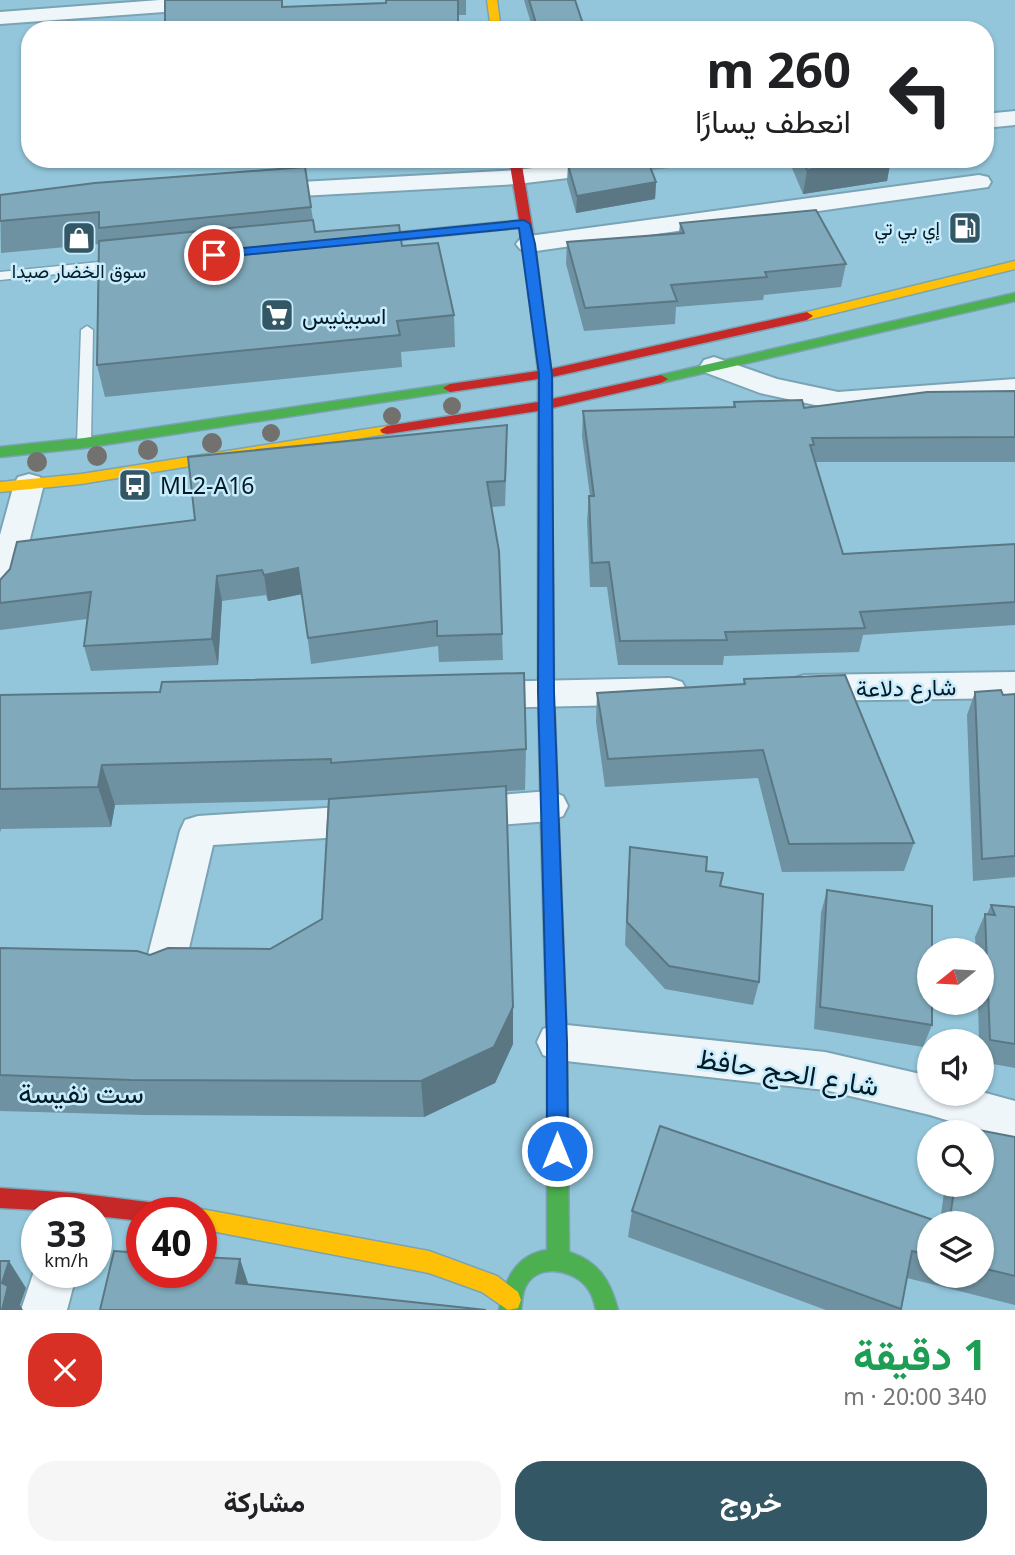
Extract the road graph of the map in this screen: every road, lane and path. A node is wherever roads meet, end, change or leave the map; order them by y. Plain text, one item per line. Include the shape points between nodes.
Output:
1 (246, 0) edge
2 (492, 0) edge
3 (0, 18) edge
4 (495, 21) edge
5 (1015, 118) edge
6 (994, 120) edge
7 (516, 168) edge
8 (979, 182) dead end
9 (241, 193) edge
10 (526, 234) junction
11 (374, 239) edge
12 (139, 262) edge
13 (1015, 265) edge
14 (0, 276) edge
15 (1015, 297) edge
16 (87, 330) dead end
17 (714, 366) junction
18 (545, 374) junction
19 (1015, 388) edge
20 (546, 405) junction
21 (84, 443) junction
22 (0, 452) edge
23 (14, 486) edge
24 (0, 594) edge
25 (1015, 685) edge
26 (767, 689) edge
27 (698, 690) edge
28 (546, 692) junction
29 (452, 696) edge
30 (550, 806) junction
31 (163, 974) edge
32 (557, 1042) junction
33 (1015, 1121) edge
34 (0, 1198) edge
35 (21, 1201) edge
36 (217, 1222) edge
37 (465, 1257) dead end
38 (558, 1260) junction
39 (512, 1261) dead end
40 (429, 1262) junction
41 (539, 1263) junction
42 (50, 1288) edge
43 (510, 1305) edge
44 (44, 1310) edge
45 (607, 1310) edge

1 - 3 street
2 - 4 main road
5 - 6 street
7 - 9 street
7 - 10 main road
8 - 10 street
10 - 11 lane
10 - 18 main road
12 - 14 lane
13 - 18 main road
15 - 17 main road
16 - 21 lane
17 - 19 street via 769,387 838,401
17 - 20 main road
18 - 20 main road
18 - 21 main road
20 - 23 main road
20 - 28 main road
21 - 22 main road
23 - 24 street
25 - 26 street, شارع دلاعة
27 - 28 street
28 - 29 street
28 - 30 main road
30 - 31 street via 198,831
30 - 32 main road
32 - 33 street, شارع الحج حافظ via 825,1071
32 - 38 main road
34 - 35 main road
36 - 40 main road
37 - 40 main road
38 - 41 main road
38 - 45 main road via 586,1268 597,1279
39 - 41 main road
40 - 43 main road via 489,1284
41 - 43 main road via 520,1278
42 - 44 street

